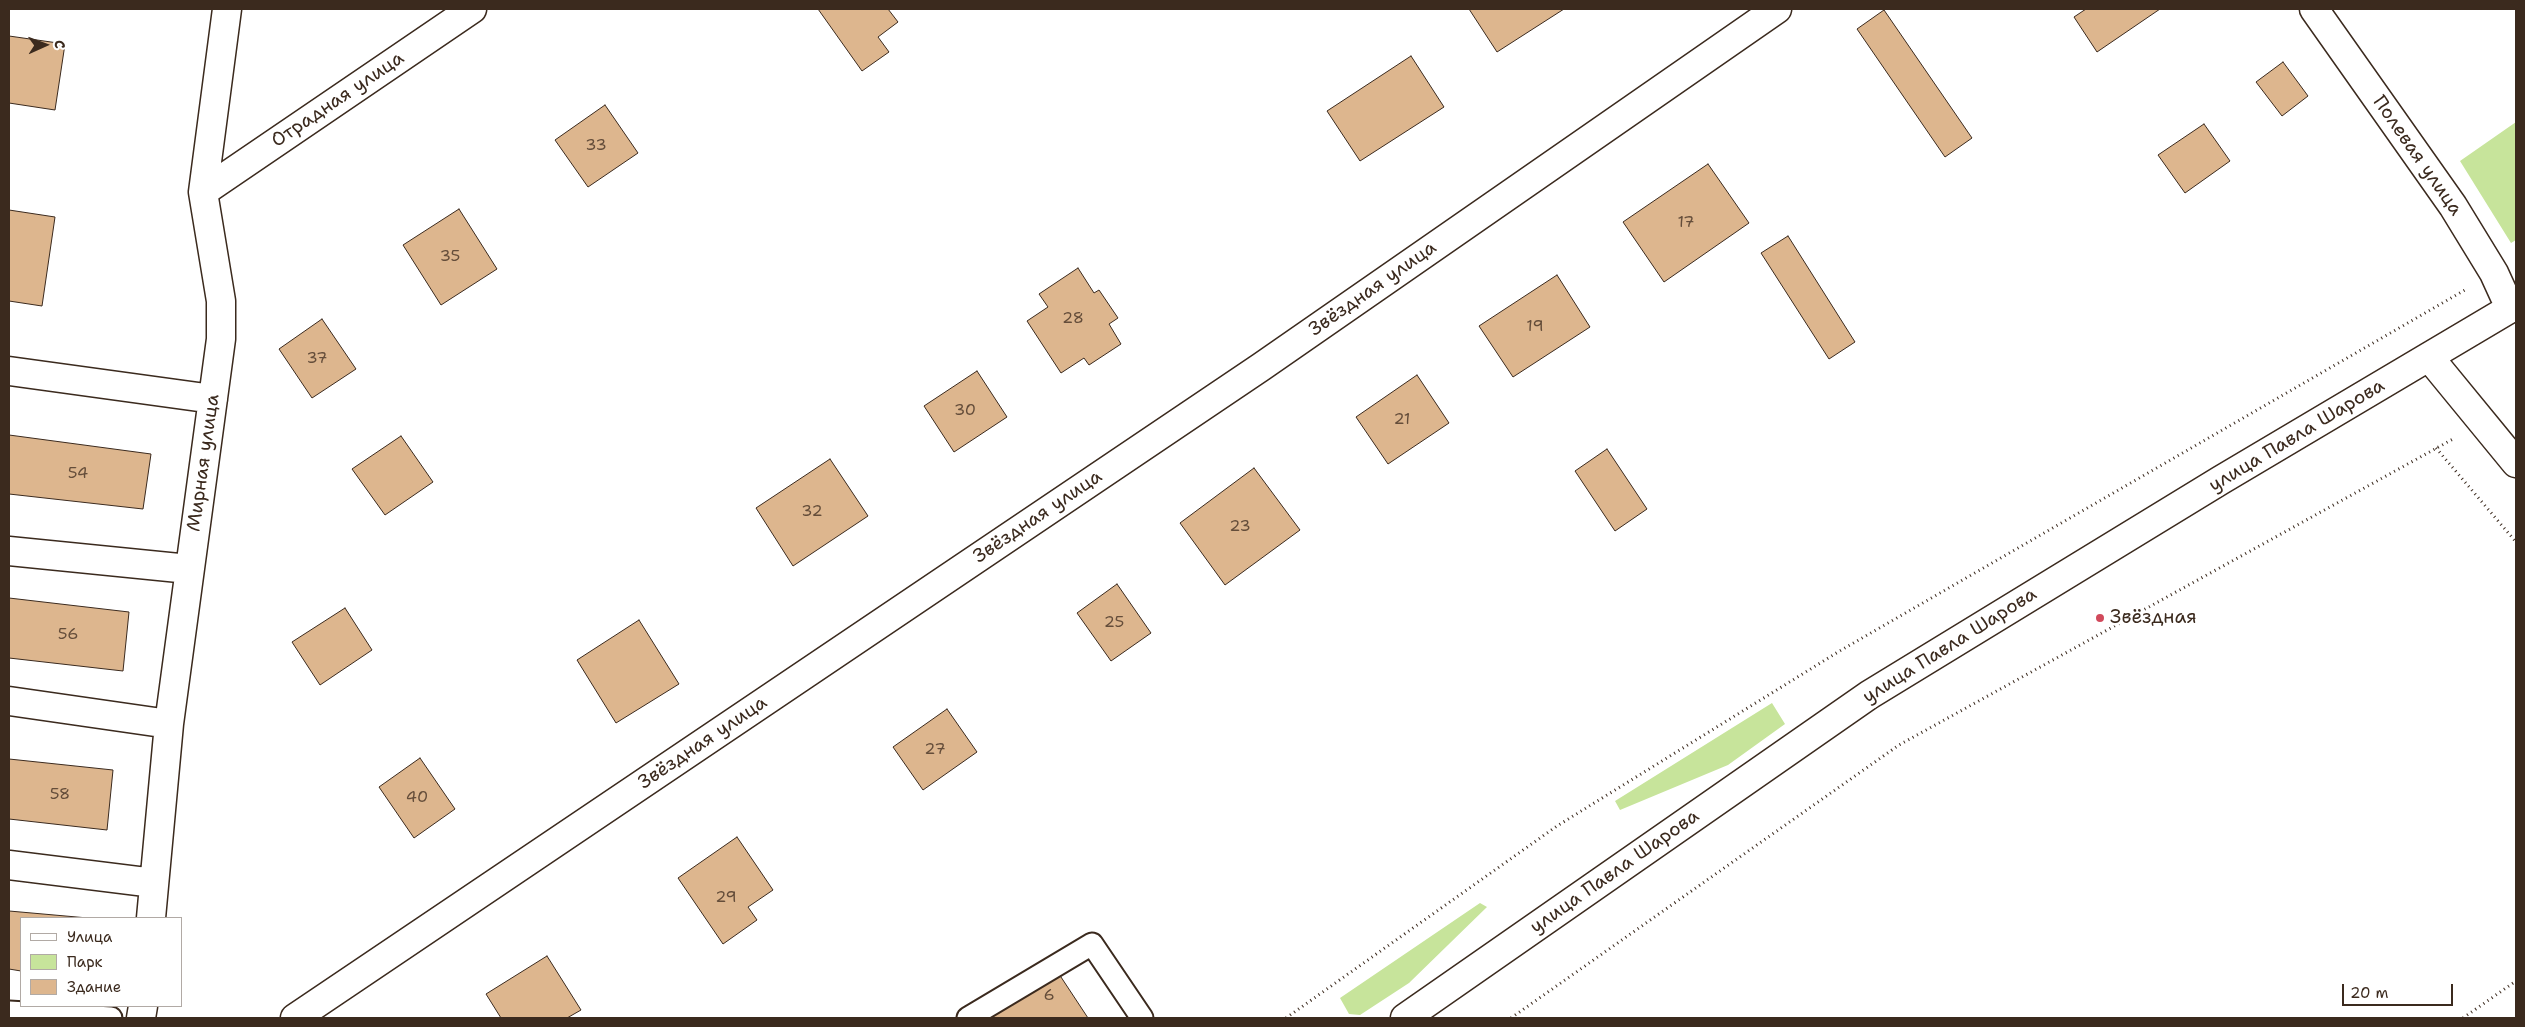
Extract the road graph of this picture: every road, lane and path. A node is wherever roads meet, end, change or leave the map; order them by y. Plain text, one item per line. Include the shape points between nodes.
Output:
1 (227, 9) edge
2 (472, 9) edge
3 (1777, 9) edge
4 (2314, 9) edge
5 (203, 192) junction
6 (2494, 273) junction
7 (2513, 306) edge
8 (2429, 357) junction
9 (9, 371) edge
10 (213, 399) junction
11 (2482, 423) junction
12 (2436, 448) junction
13 (2516, 463) edge
14 (2516, 542) edge
15 (9, 551) edge
16 (189, 569) junction
17 (9, 701) edge
18 (169, 724) junction
19 (9, 866) edge
20 (154, 884) junction
21 (151, 917) edge
22 (2516, 981) edge
23 (9, 1012) edge
24 (111, 1018) edge
25 (295, 1018) edge
26 (968, 1018) edge
27 (1142, 1018) edge
28 (1286, 1018) edge
29 (1405, 1018) edge
30 (1511, 1018) edge
31 (2463, 1018) edge

1 - 5 street, Мирная улица
2 - 5 street, Отрадная улица
3 - 25 street, Звёздная улица via 1244,378
4 - 6 street, Полевая улица via 2453,206
5 - 10 street, Мирная улица via 221,301 221,339
6 - 7 street, Полевая улица
6 - 28 path via 1838,652 1557,826
7 - 8 street, улица Павла Шарова
8 - 11 street
8 - 29 street, улица Павла Шарова via 1869,695
9 - 10 street
10 - 16 street, Мирная улица
11 - 12 path
11 - 13 street
12 - 14 path
12 - 30 path via 1899,745
15 - 16 street
16 - 18 street, Мирная улица
17 - 18 street
18 - 20 street, Мирная улица
19 - 20 street
20 - 21 street, Мирная улица
22 - 31 path
23 - 24 lane
26 - 27 lane via 1092,944

